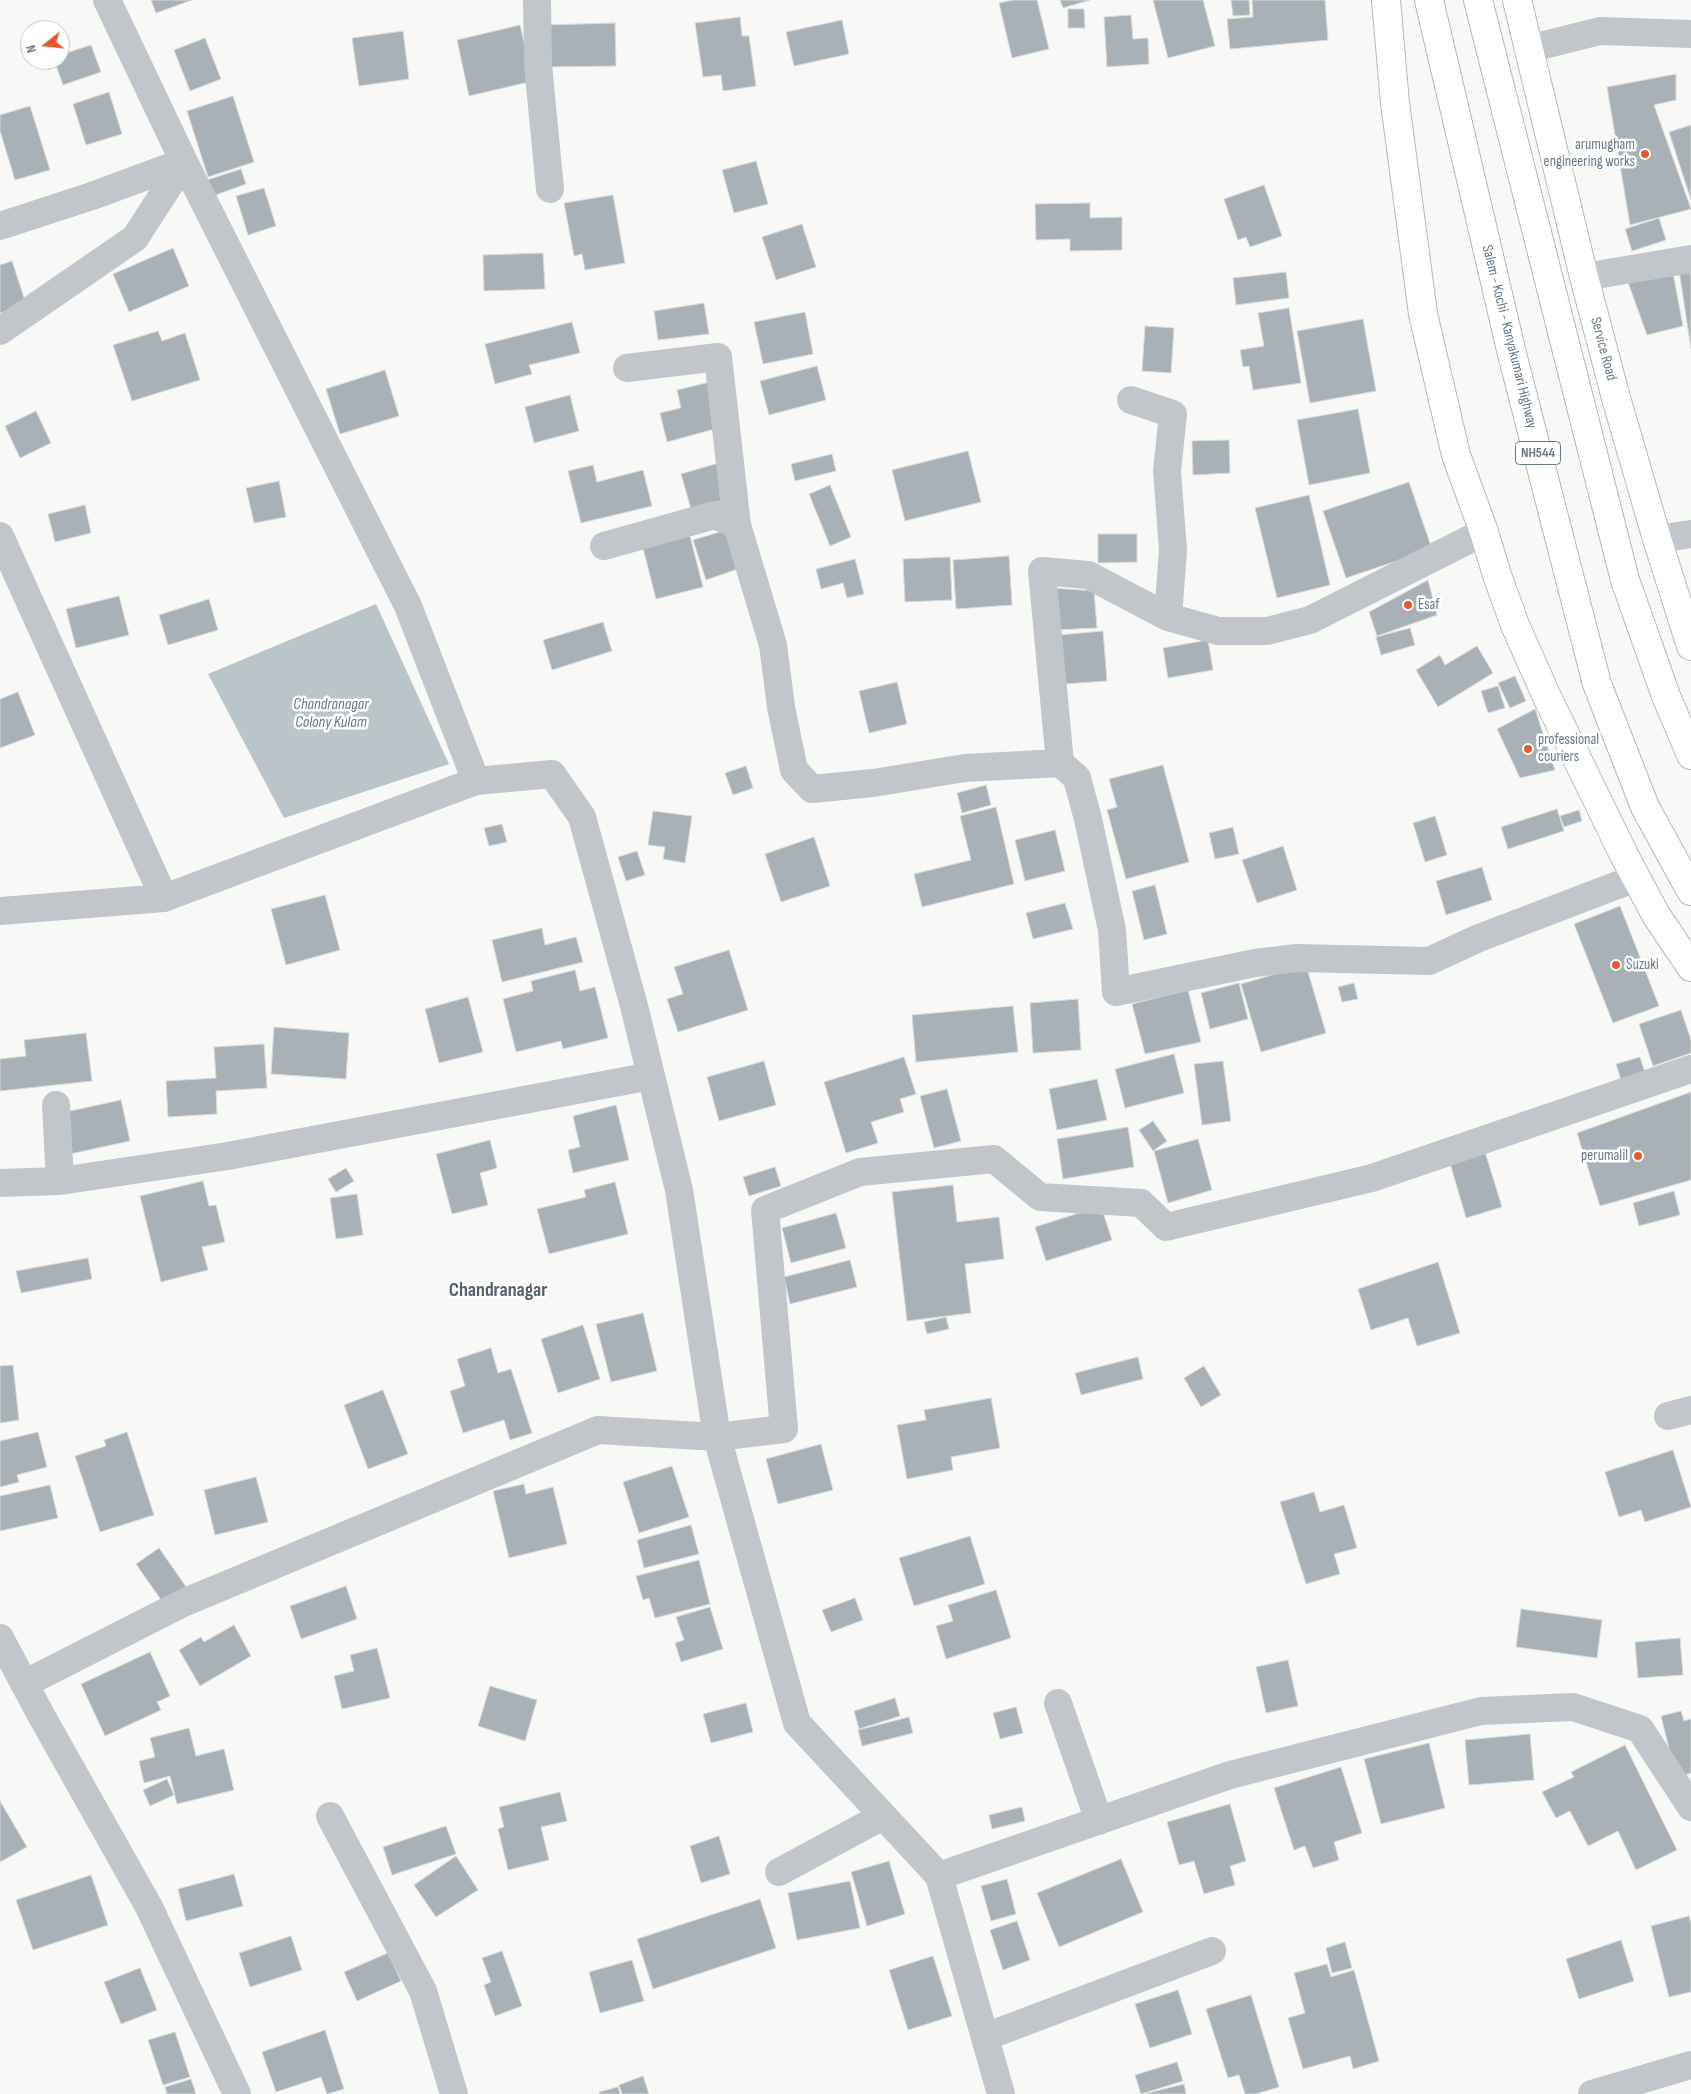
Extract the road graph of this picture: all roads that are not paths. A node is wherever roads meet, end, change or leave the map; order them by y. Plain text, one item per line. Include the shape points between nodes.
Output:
1 (107, 0) edge
2 (538, 0) edge
3 (1386, 0) edge
4 (1428, 0) edge
5 (1478, 0) edge
6 (1517, 0) edge
7 (1691, 34) edge
8 (1528, 50) junction
9 (184, 162) junction
10 (550, 189) dead end
11 (0, 226) edge
12 (1691, 259) edge
13 (1584, 277) junction
14 (0, 330) edge
15 (627, 368) dead end
16 (1131, 400) dead end
17 (737, 525) junction
18 (1484, 532) junction
19 (1691, 534) edge
20 (0, 536) edge
21 (1657, 539) junction
22 (604, 546) dead end
23 (1168, 617) junction
24 (1691, 646) edge
25 (1691, 755) edge
26 (1060, 763) junction
27 (476, 781) junction
28 (1636, 878) junction
29 (1691, 891) edge
30 (164, 898) junction
31 (0, 911) edge
32 (1691, 967) edge
33 (1691, 1068) edge
34 (651, 1076) junction
35 (56, 1105) dead end
36 (60, 1181) junction
37 (0, 1183) edge
38 (717, 1437) junction
39 (0, 1638) edge
40 (24, 1684) junction
41 (1058, 1703) dead end
42 (1691, 1807) edge
43 (330, 1816) dead end
44 (883, 1816) junction
45 (1099, 1821) junction
46 (780, 1872) dead end
47 (939, 1876) junction
48 (1212, 1951) dead end
49 (985, 2037) junction
50 (1691, 2065) edge
51 (993, 2092) edge
52 (237, 2094) edge
53 (453, 2094) edge
54 (1592, 2094) edge

1 - 9 street
2 - 10 street via 538,65
3 - 18 main road via 1395,103 1423,314 1456,455
4 - 29 main road, Salem - Kochi - Kanyakumari Highway / NH544 via 1512,354 1597,684 1645,807
5 - 25 main road via 1625,580 1666,696
6 - 8 main road, Service Road
7 - 8 street via 1600,31
8 - 13 main road, Service Road
9 - 11 street
9 - 14 street via 135,238
9 - 27 street via 408,606
12 - 13 street
13 - 21 main road, Service Road
15 - 17 street via 718,357
16 - 23 street via 1173,414 1167,471 1173,550
17 - 22 street via 715,515
17 - 26 street via 773,644 794,770 812,789 965,768
18 - 23 street via 1310,620 1267,632 1218,631
18 - 28 main road via 1515,625
19 - 21 street
20 - 30 street
21 - 24 main road, Service Road
23 - 26 street via 1088,575 1042,571
26 - 28 street via 1077,778 1088,820 1112,930 1116,992 1254,963 1297,958 1429,961 1479,938
27 - 30 street
27 - 34 street via 552,774 582,817
28 - 32 main road
30 - 31 street
33 - 38 street via 1372,1178 1166,1228 1142,1204 1040,1197 994,1159 860,1172 765,1210 784,1429
34 - 36 street via 228,1156
34 - 38 street via 679,1190
35 - 36 street
36 - 37 street
38 - 40 street via 598,1430 183,1603
38 - 44 street via 796,1723
39 - 40 street
40 - 52 street via 149,1907
41 - 45 street
42 - 45 street via 1640,1729 1573,1707 1480,1711 1230,1775
43 - 53 street via 423,1991
44 - 46 street
44 - 47 street
45 - 47 street
47 - 49 street
48 - 49 street
49 - 51 street
50 - 54 street

